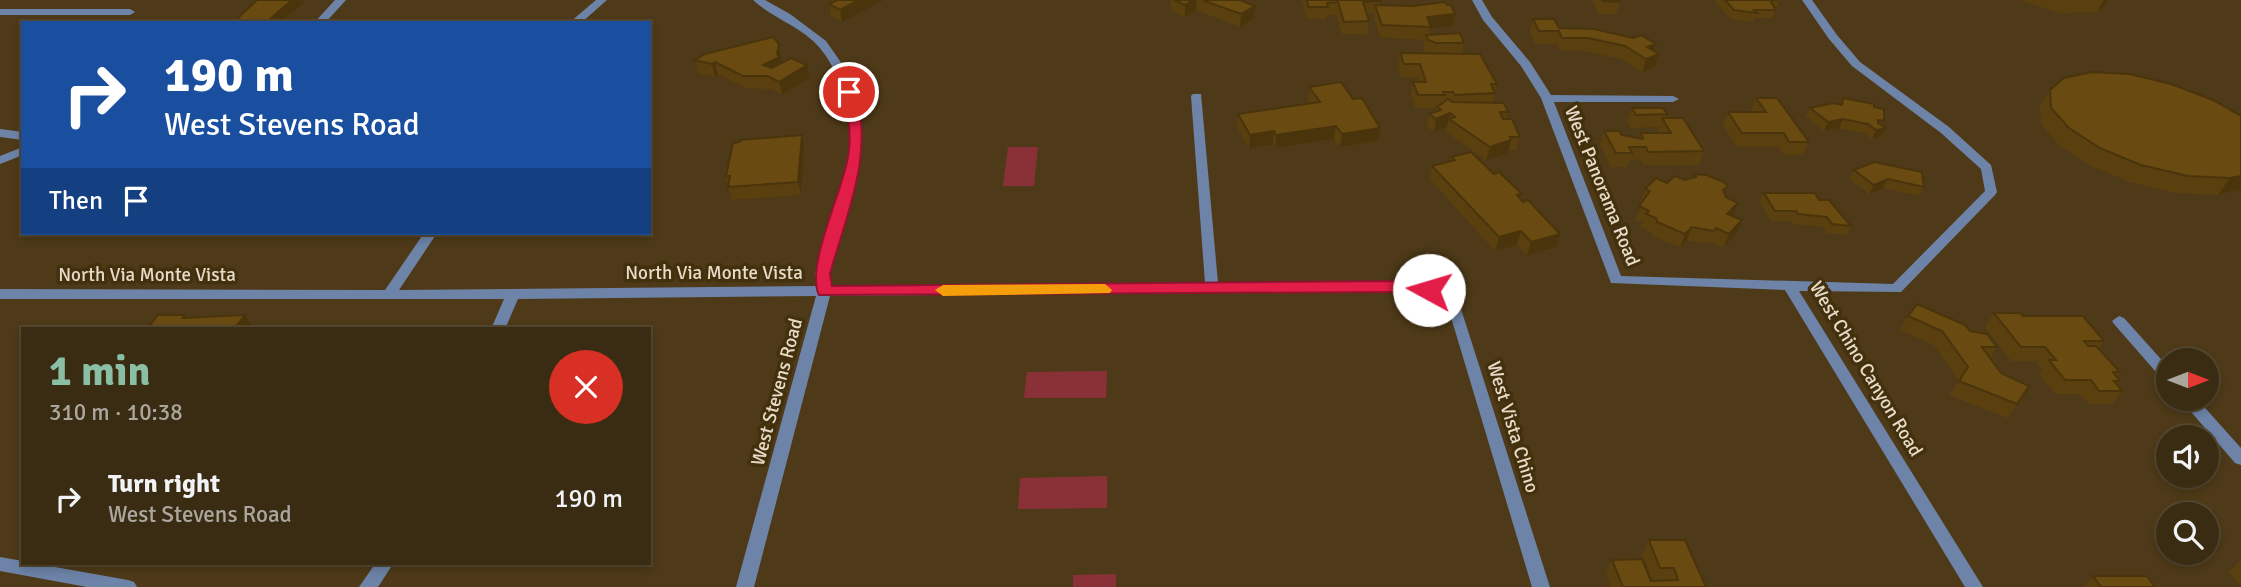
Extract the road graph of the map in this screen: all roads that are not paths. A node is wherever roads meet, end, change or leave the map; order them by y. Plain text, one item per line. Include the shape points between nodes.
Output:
1 (341, 0) edge
2 (601, 0) edge
3 (758, 0) edge
4 (1478, 0) edge
5 (1807, 0) edge
6 (0, 12) edge
7 (130, 12) dead end
8 (321, 21) edge
9 (576, 21) edge
10 (1197, 96) dead end
11 (1547, 98) junction
12 (1673, 99) dead end
13 (0, 134) edge
14 (21, 136) edge
15 (21, 152) edge
16 (0, 160) edge
17 (429, 235) edge
18 (1790, 287) junction
19 (1212, 289) junction
20 (1429, 290) joint
21 (824, 291) junction
22 (0, 294) edge
23 (513, 294) junction
24 (389, 295) junction
25 (2119, 321) dead end
26 (499, 327) edge
27 (2156, 363) edge
28 (2199, 411) edge
29 (2241, 459) edge
30 (0, 564) edge
31 (383, 565) edge
32 (128, 587) edge
33 (368, 587) edge
34 (746, 587) edge
35 (1541, 587) edge
36 (1974, 587) edge

1 - 8 street
2 - 9 street
3 - 21 street, West Stevens Road via 822,43 843,74 855,110 855,157 822,274
4 - 11 street, West Panorama Road
5 - 18 street, West Chino Canyon Road via 1856,64 1945,130 1987,168 1991,192 1896,289
6 - 7 street
10 - 19 street
11 - 12 street
11 - 18 street, West Panorama Road via 1616,280
13 - 14 street
15 - 16 street
17 - 24 street
18 - 36 street, West Chino Canyon Road
19 - 20 street, North Via Monte Vista via 1391,286
19 - 21 street, North Via Monte Vista
20 - 35 street, West Vista Chino via 1455,312
21 - 23 street, North Via Monte Vista
21 - 34 street, West Stevens Road
22 - 24 street, North Via Monte Vista
23 - 24 street, North Via Monte Vista
23 - 26 street
25 - 27 street
28 - 29 street
30 - 32 street
31 - 33 street

